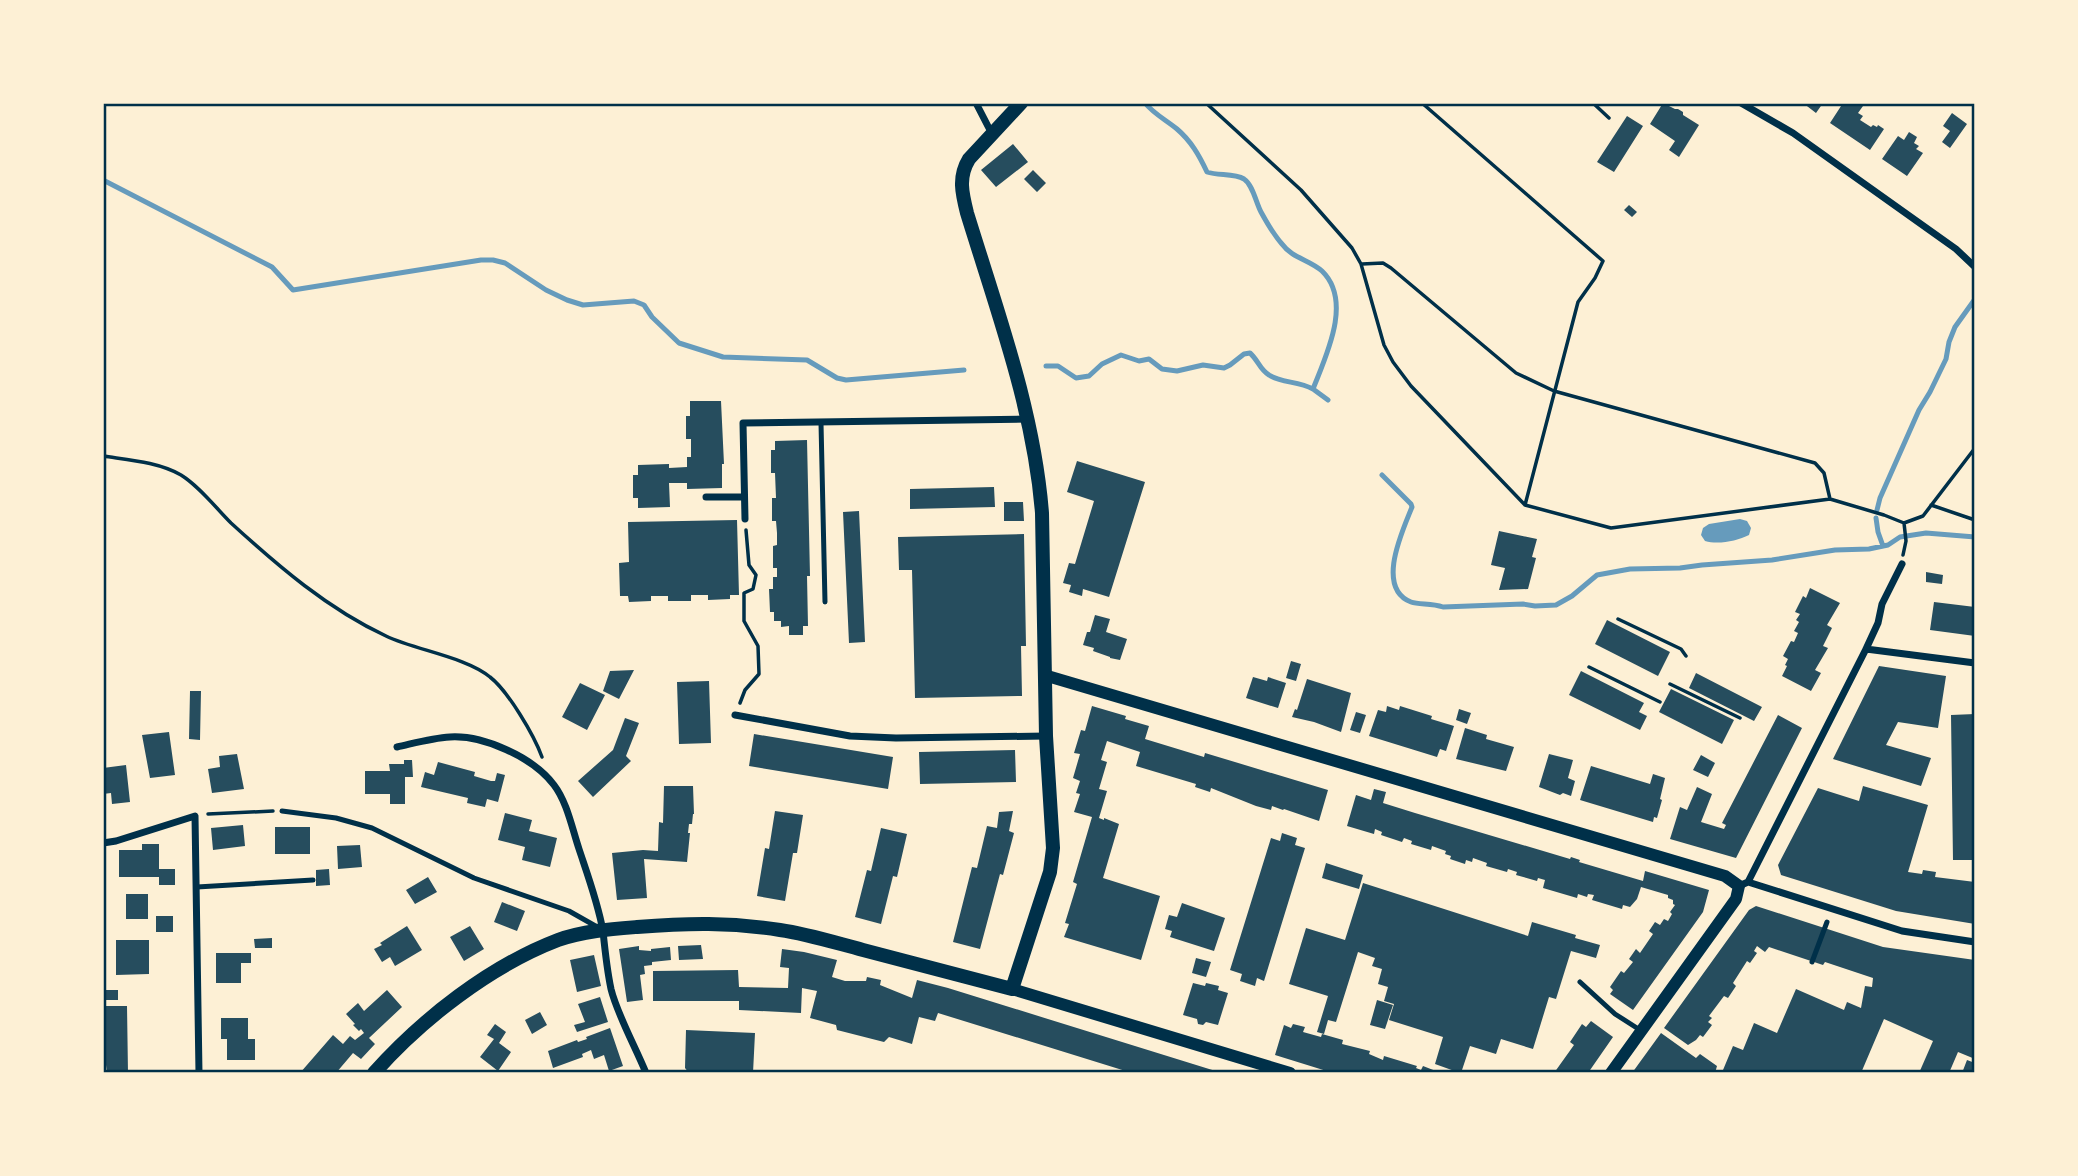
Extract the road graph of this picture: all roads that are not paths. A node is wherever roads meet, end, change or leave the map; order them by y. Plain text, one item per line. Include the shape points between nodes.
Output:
1 (976, 103) edge
2 (1021, 103) edge
3 (1741, 103) edge
4 (992, 134) junction
5 (1975, 267) edge
6 (1027, 419) junction
7 (821, 423) junction
8 (706, 497) dead end
9 (744, 497) junction
10 (745, 519) road end
11 (1902, 564) dead end
12 (825, 602) dead end
13 (1866, 649) junction
14 (1975, 663) edge
15 (1044, 675) junction
16 (735, 715) road end
17 (1046, 736) junction
18 (397, 747) dead end
19 (282, 811) road end
20 (103, 843) edge
21 (313, 880) dead end
22 (1743, 884) junction
23 (197, 887) junction
24 (1827, 922) dead end
25 (602, 930) junction
26 (1975, 942) edge
27 (1812, 962) dead end
28 (1580, 982) dead end
29 (1012, 989) junction
30 (1641, 1031) junction
31 (199, 1073) edge
32 (374, 1073) edge
33 (646, 1073) edge
34 (1290, 1073) edge
35 (1611, 1073) edge

1 - 4 street
2 - 4 main road
3 - 5 street via 1793,132
4 - 6 main road via 964,167 962,190
6 - 7 street
6 - 15 main road via 1042,513
7 - 9 street via 743,423
7 - 12 lane
8 - 9 street
9 - 10 street
11 - 13 street
13 - 14 street
13 - 22 street
15 - 17 main road
15 - 22 street
16 - 17 street via 850,736
17 - 29 main road via 1053,848 1050,872
18 - 25 street via 430,739 472,739 516,755 536,768 554,785 564,806 594,891
19 - 25 lane via 372,828 474,878 569,911
20 - 23 street via 195,816
21 - 23 lane
22 - 26 street via 1902,931
22 - 30 street via 1737,900
23 - 31 street
24 - 27 lane
25 - 29 main road via 686,923 783,930
25 - 32 main road via 560,939 516,959 434,1017
25 - 33 street via 612,993
28 - 30 lane
29 - 34 street
30 - 35 street

